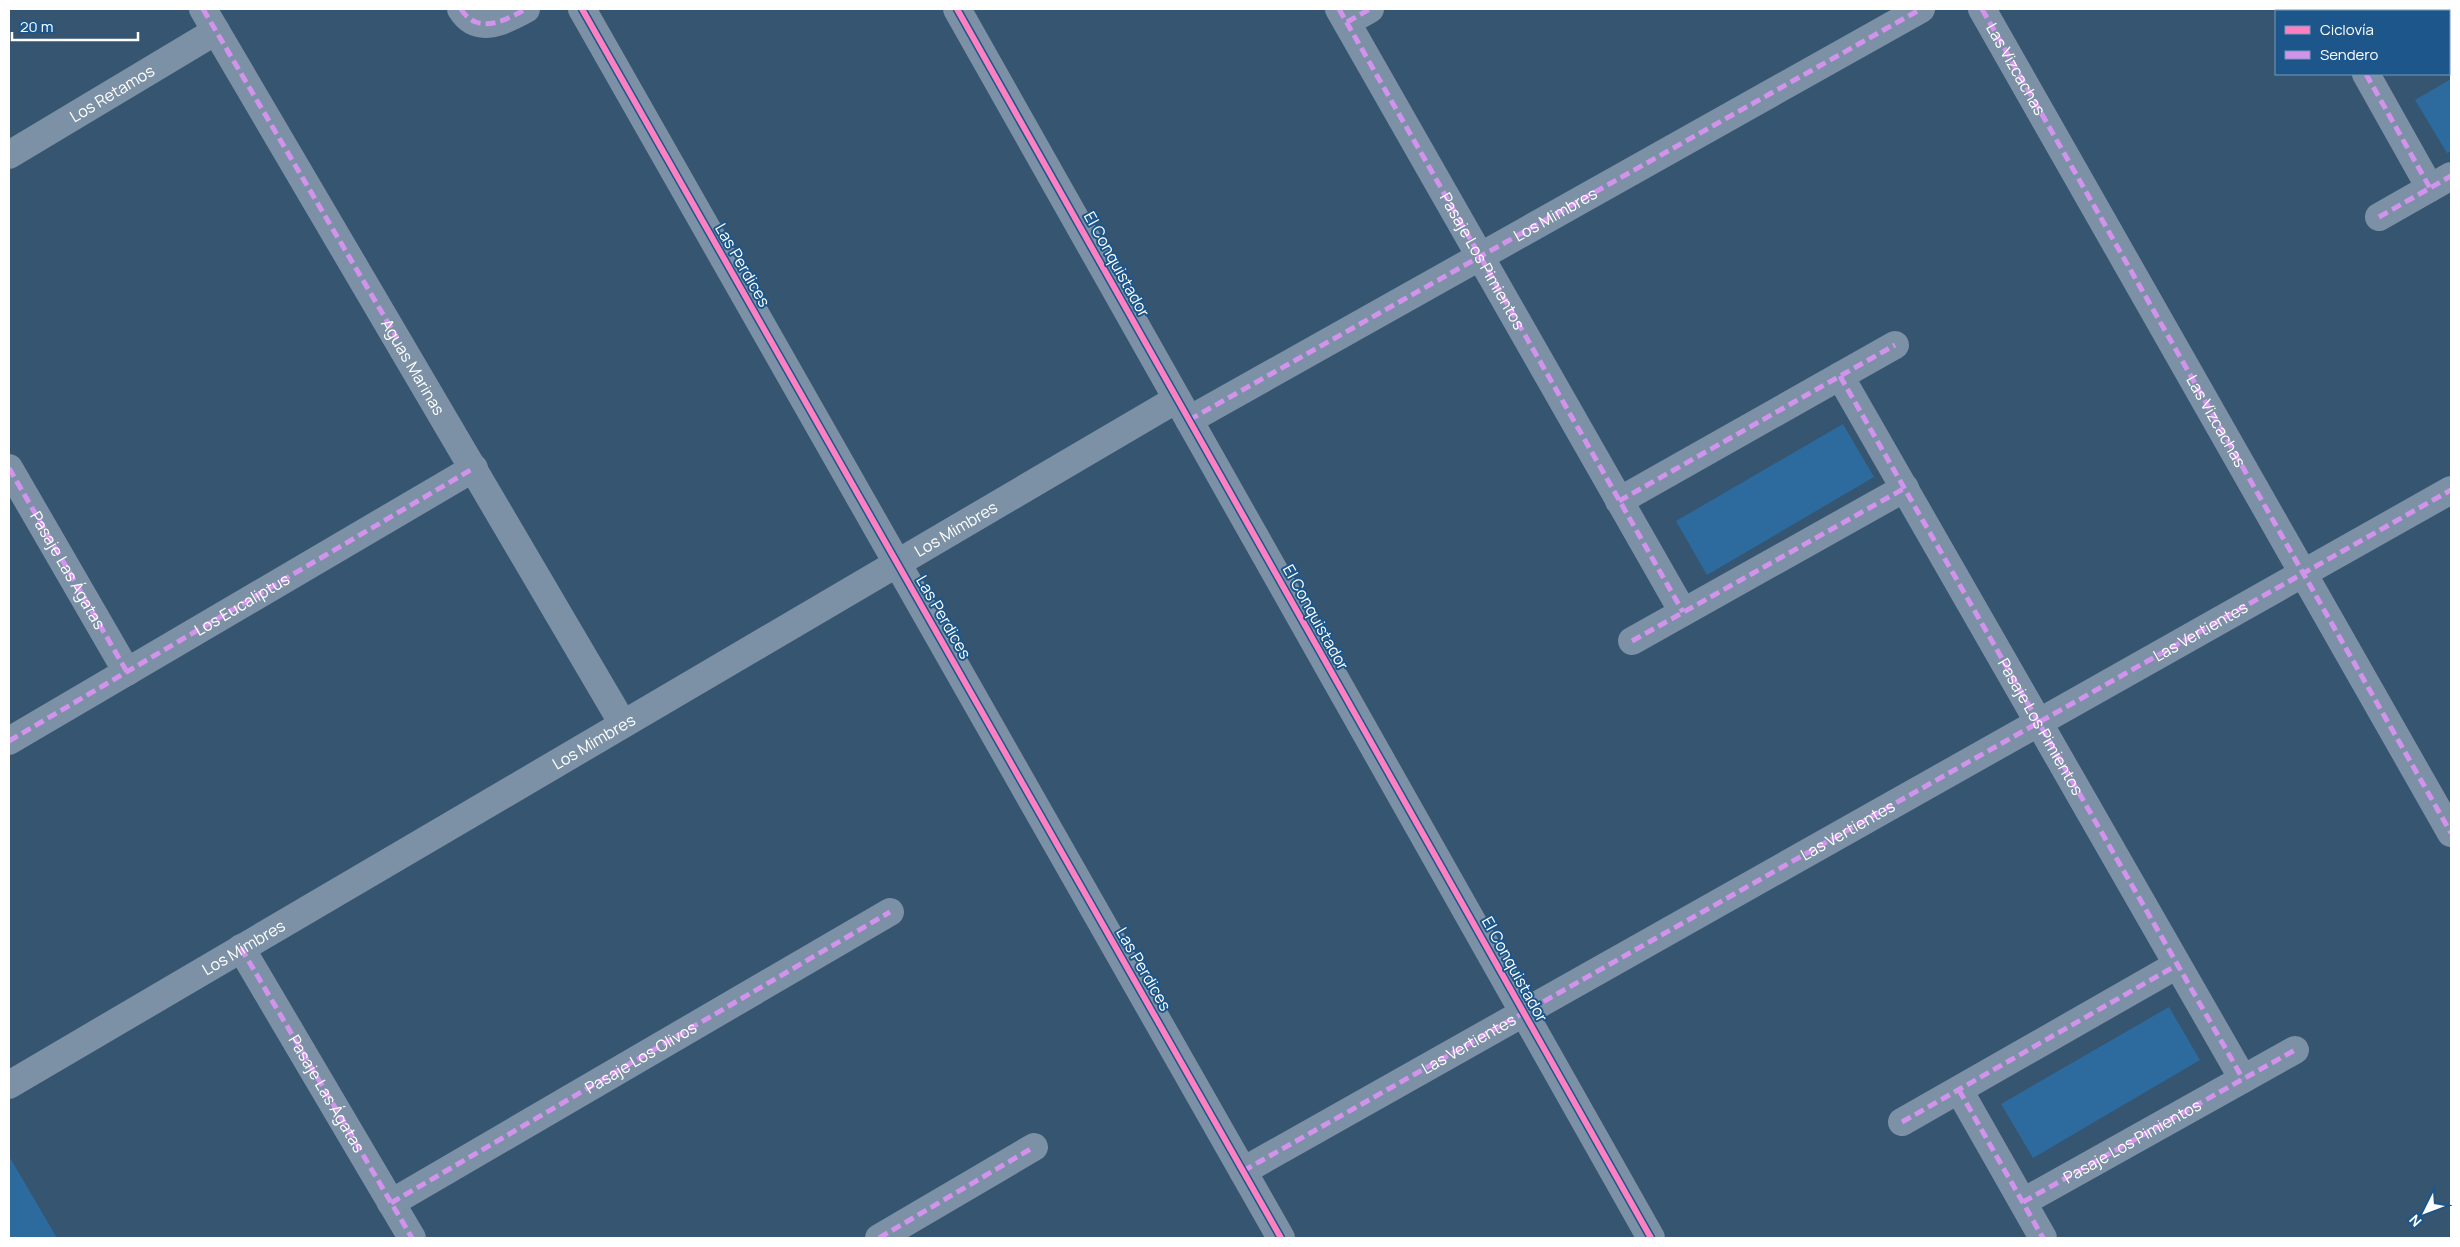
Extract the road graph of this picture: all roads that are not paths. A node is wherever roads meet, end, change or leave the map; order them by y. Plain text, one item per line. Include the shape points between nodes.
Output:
1 (461, 9) edge
2 (526, 9) edge
3 (582, 9) edge
4 (958, 9) edge
5 (1370, 9) edge
6 (1921, 9) edge
7 (1982, 9) edge
8 (1343, 15) edge
9 (210, 20) edge
10 (2367, 75) edge
11 (9, 155) edge
12 (2441, 182) edge
13 (2379, 217) dead end
14 (1480, 256) junction
15 (1895, 345) dead end
16 (1840, 376) junction
17 (1183, 410) junction
18 (9, 468) edge
19 (474, 468) junction
20 (1904, 488) junction
21 (2451, 490) edge
22 (1619, 500) junction
23 (897, 563) junction
24 (2303, 573) junction
25 (1683, 612) junction
26 (1632, 641) dead end
27 (127, 672) junction
28 (2039, 722) junction
29 (623, 724) junction
30 (9, 741) edge
31 (2451, 834) edge
32 (890, 912) dead end
33 (241, 948) junction
34 (2177, 965) junction
35 (1524, 1012) junction
36 (2295, 1050) dead end
37 (2242, 1080) junction
38 (9, 1085) edge
39 (1959, 1090) junction
40 (1902, 1122) dead end
41 (1034, 1147) dead end
42 (1243, 1171) junction
43 (2023, 1202) junction
44 (391, 1203) junction
45 (412, 1238) edge
46 (879, 1238) edge
47 (1281, 1238) edge
48 (1651, 1238) edge
49 (2043, 1238) edge

1 - 2 street via 465,15 484,24 502,23
3 - 23 street, Las Perdices
4 - 17 street, El Conquistador
5 - 8 street, Pasaje Los Pimientos
6 - 14 street, Los Mimbres
7 - 24 street, Las Vizcachas
8 - 14 street, Pasaje Los Pimientos
9 - 11 street, Los Retamos
9 - 19 street, Aguas Marinas
10 - 12 street
12 - 13 street
14 - 17 street, Los Mimbres
14 - 22 street, Pasaje Los Pimientos
15 - 16 street
16 - 20 street, Pasaje Los Pimientos
16 - 22 street
17 - 23 street, Los Mimbres
17 - 35 street, El Conquistador
18 - 27 street, Pasaje Las Ágatas
19 - 27 street, Los Eucaliptus
19 - 29 street, Aguas Marinas
20 - 25 street
20 - 28 street, Pasaje Los Pimientos
21 - 24 street, Las Vertientes
22 - 25 street, Pasaje Los Pimientos
23 - 29 street, Los Mimbres
23 - 42 street, Las Perdices
24 - 28 street, Las Vertientes
24 - 31 street, Las Vizcachas
25 - 26 street
27 - 30 street, Los Eucaliptus
28 - 34 street, Pasaje Los Pimientos
28 - 35 street, Las Vertientes
29 - 33 street, Los Mimbres
32 - 44 street, Pasaje Los Olivos
33 - 38 street, Los Mimbres
33 - 44 street, Pasaje Las Ágatas
34 - 37 street, Pasaje Los Pimientos
34 - 39 street
35 - 42 street, Las Vertientes
35 - 48 street, El Conquistador
36 - 37 street, Pasaje Los Pimientos
37 - 43 street, Pasaje Los Pimientos
39 - 40 street
39 - 43 street
41 - 46 street
42 - 47 street, Las Perdices
43 - 49 street
44 - 45 street, Pasaje Las Ágatas

